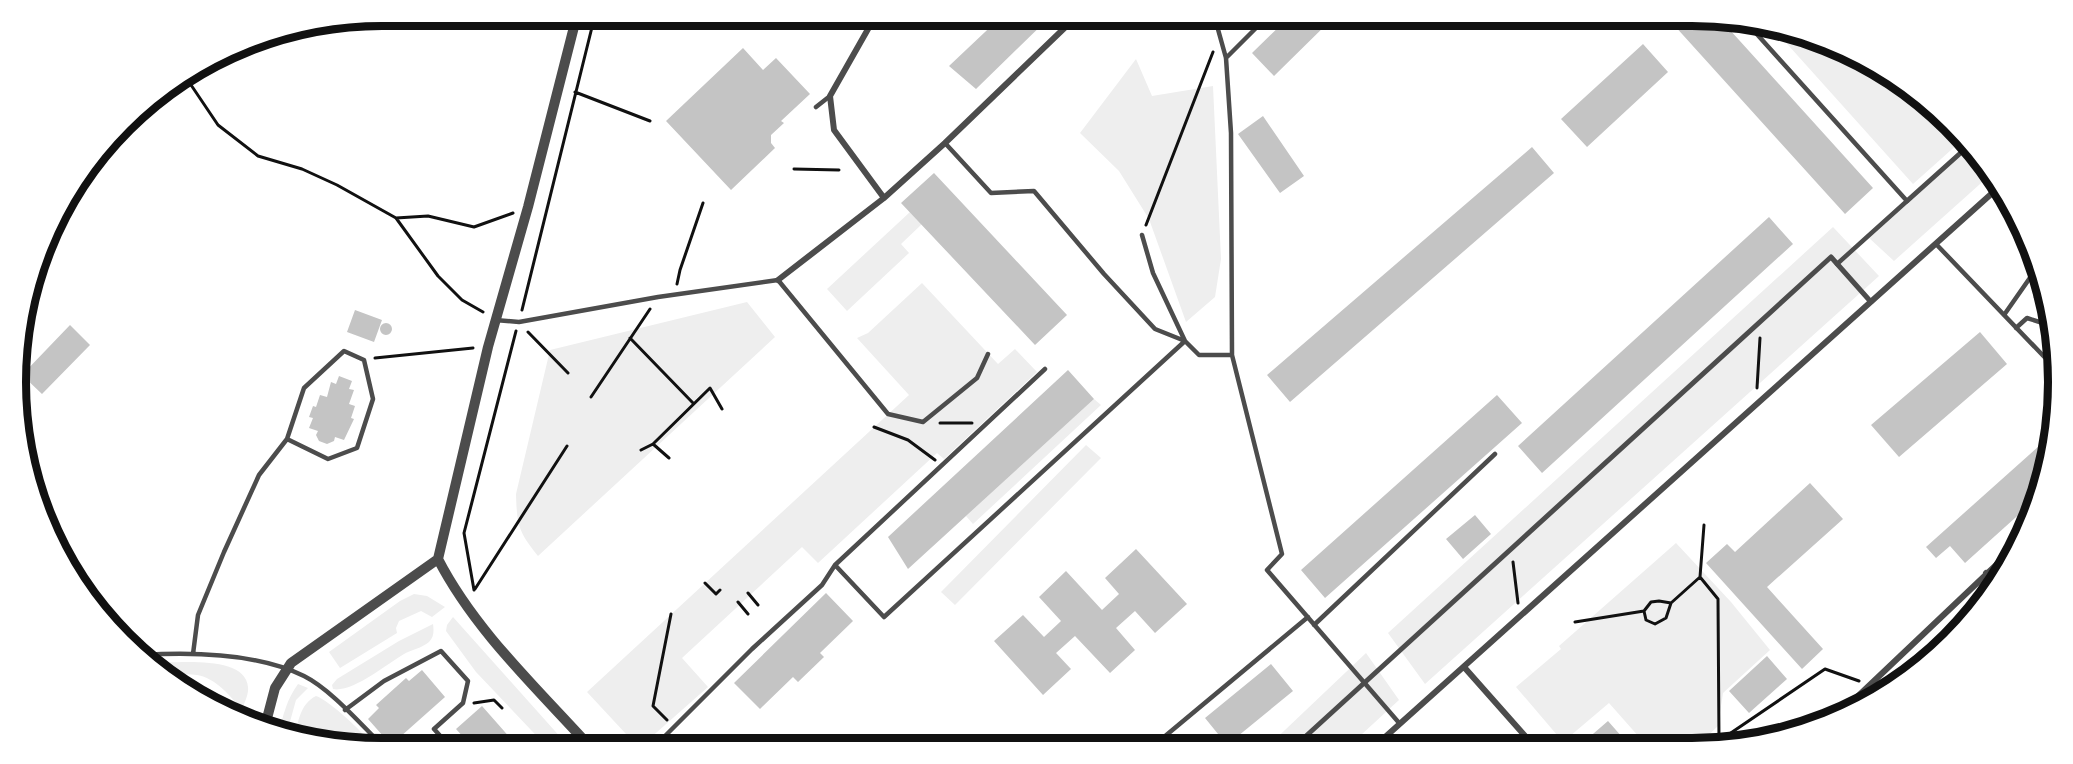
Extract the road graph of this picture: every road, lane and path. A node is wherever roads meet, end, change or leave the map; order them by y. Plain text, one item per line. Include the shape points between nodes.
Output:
1 (574, 26) edge
2 (592, 26) edge
3 (870, 26) edge
4 (1067, 26) edge
5 (1217, 26) edge
6 (1258, 26) edge
7 (1754, 31) edge
8 (1219, 34) junction
9 (1226, 58) junction
10 (189, 82) edge
11 (575, 92) junction
12 (830, 96) junction
13 (816, 107) dead end
14 (650, 121) dead end
15 (945, 143) junction
16 (1963, 151) edge
17 (794, 169) dead end
18 (839, 170) dead end
19 (1993, 193) edge
20 (884, 198) junction
21 (1907, 201) junction
22 (703, 203) dead end
23 (528, 207) junction
24 (396, 218) junction
25 (1142, 235) joint
26 (1936, 244) junction
27 (1838, 264) junction
28 (680, 270) dead end
29 (2031, 276) edge
30 (778, 280) junction
31 (658, 297) junction
32 (1871, 302) junction
33 (2004, 315) junction
34 (495, 320) junction
35 (1761, 320) junction
36 (519, 322) junction
37 (2042, 323) edge
38 (2016, 328) junction
39 (630, 338) junction
40 (1185, 341) junction
41 (488, 347) junction
42 (988, 354) dead end
43 (1232, 355) junction
44 (364, 360) junction
45 (2047, 360) edge
46 (1045, 369) dead end
47 (568, 374) dead end
48 (591, 397) dead end
49 (694, 404) junction
50 (1756, 405) junction
51 (722, 409) dead end
52 (923, 423) junction
53 (986, 423) junction
54 (874, 427) dead end
55 (287, 439) junction
56 (653, 444) junction
57 (567, 446) dead end
58 (641, 450) dead end
59 (1495, 454) dead end
60 (669, 458) dead end
61 (941, 464) junction
62 (1704, 525) dead end
63 (1511, 549) junction
64 (438, 559) junction
65 (1999, 561) edge
66 (835, 565) junction
67 (1986, 573) junction
68 (1989, 576) edge
69 (1700, 577) junction
70 (705, 582) dead end
71 (474, 590) junction
72 (720, 590) dead end
73 (748, 593) dead end
74 (464, 602) junction
75 (738, 602) dead end
76 (1671, 603) junction
77 (758, 605) dead end
78 (1644, 611) junction
79 (671, 614) dead end
80 (748, 614) dead end
81 (1520, 616) junction
82 (1308, 617) junction
83 (1575, 622) dead end
84 (1314, 625) junction
85 (193, 654) junction
86 (153, 655) edge
87 (1464, 667) junction
88 (285, 670) junction
89 (1364, 682) junction
90 (1869, 685) junction
91 (1855, 699) edge
92 (463, 703) junction
93 (502, 708) dead end
94 (345, 710) junction
95 (267, 720) edge
96 (1400, 724) junction
97 (674, 728) junction
98 (434, 729) junction
99 (1719, 737) edge
100 (1726, 737) edge
101 (374, 738) edge
102 (422, 738) edge
103 (442, 738) edge
104 (583, 738) edge
105 (664, 738) edge
106 (1163, 738) edge
107 (1304, 738) edge
108 (1384, 738) edge
109 (1527, 738) edge

1 - 23 street
2 - 11 path
3 - 12 street
4 - 15 street
5 - 8 lane
6 - 9 lane
7 - 21 lane
8 - 9 lane
8 - 25 path
9 - 43 lane via 1231,133
10 - 24 path via 219,125 258,156 302,169
11 - 14 path
11 - 36 path
12 - 13 lane
12 - 20 street via 834,130
15 - 20 street
15 - 40 lane via 991,193 1034,191 1155,329
16 - 21 street
17 - 18 path
19 - 26 street
20 - 30 street
21 - 27 lane
22 - 28 path
23 - 24 path via 474,227 428,216
23 - 34 street
24 - 34 path via 438,276 462,300
25 - 40 lane via 1153,273
26 - 32 street
26 - 33 lane
27 - 32 street
27 - 35 street via 1831,257
29 - 33 lane
30 - 31 lane
30 - 52 lane via 888,414
31 - 36 lane
31 - 39 path
32 - 50 street
33 - 38 lane
34 - 36 lane
34 - 41 street
35 - 50 path
35 - 63 street
36 - 47 path
36 - 71 path via 464,533
37 - 38 lane via 2027,318
38 - 45 lane
39 - 48 path
39 - 49 path
40 - 43 lane via 1199,355
40 - 66 lane via 884,617
41 - 44 path
41 - 64 street
42 - 52 lane via 977,378
43 - 82 lane via 1282,554 1267,570
44 - 55 lane via 344,351 304,388
44 - 55 lane via 373,399 357,448 328,459
46 - 53 lane
49 - 51 path via 710,388
49 - 56 path
50 - 81 street
52 - 53 path
53 - 61 lane
54 - 61 path via 908,440
55 - 85 lane via 259,475 224,552 198,615
56 - 58 path
56 - 60 path
57 - 71 path
59 - 84 lane
61 - 66 lane
62 - 69 path
63 - 81 path
63 - 89 street
64 - 74 street
64 - 88 street via 306,650
65 - 67 street
66 - 97 lane via 822,585
67 - 68 street
67 - 90 street
69 - 76 path
69 - 99 path via 1718,599
70 - 72 path via 716,594
71 - 74 path
73 - 77 path
74 - 104 street
75 - 80 path
76 - 78 path via 1651,602
76 - 78 path via 1666,618 1654,624 1646,620
78 - 83 path
79 - 97 path via 653,706
81 - 87 street
82 - 84 lane
82 - 106 lane
84 - 89 lane
85 - 86 lane
85 - 88 lane via 240,658
87 - 96 street
87 - 109 street
88 - 94 lane via 312,681
88 - 95 street
89 - 96 lane
89 - 107 street
90 - 91 street
90 - 100 path via 1825,669
92 - 93 path via 494,700
92 - 94 lane via 468,681 441,651 384,681
92 - 98 lane
94 - 101 lane
96 - 108 street
97 - 105 lane
98 - 102 path
98 - 103 lane

